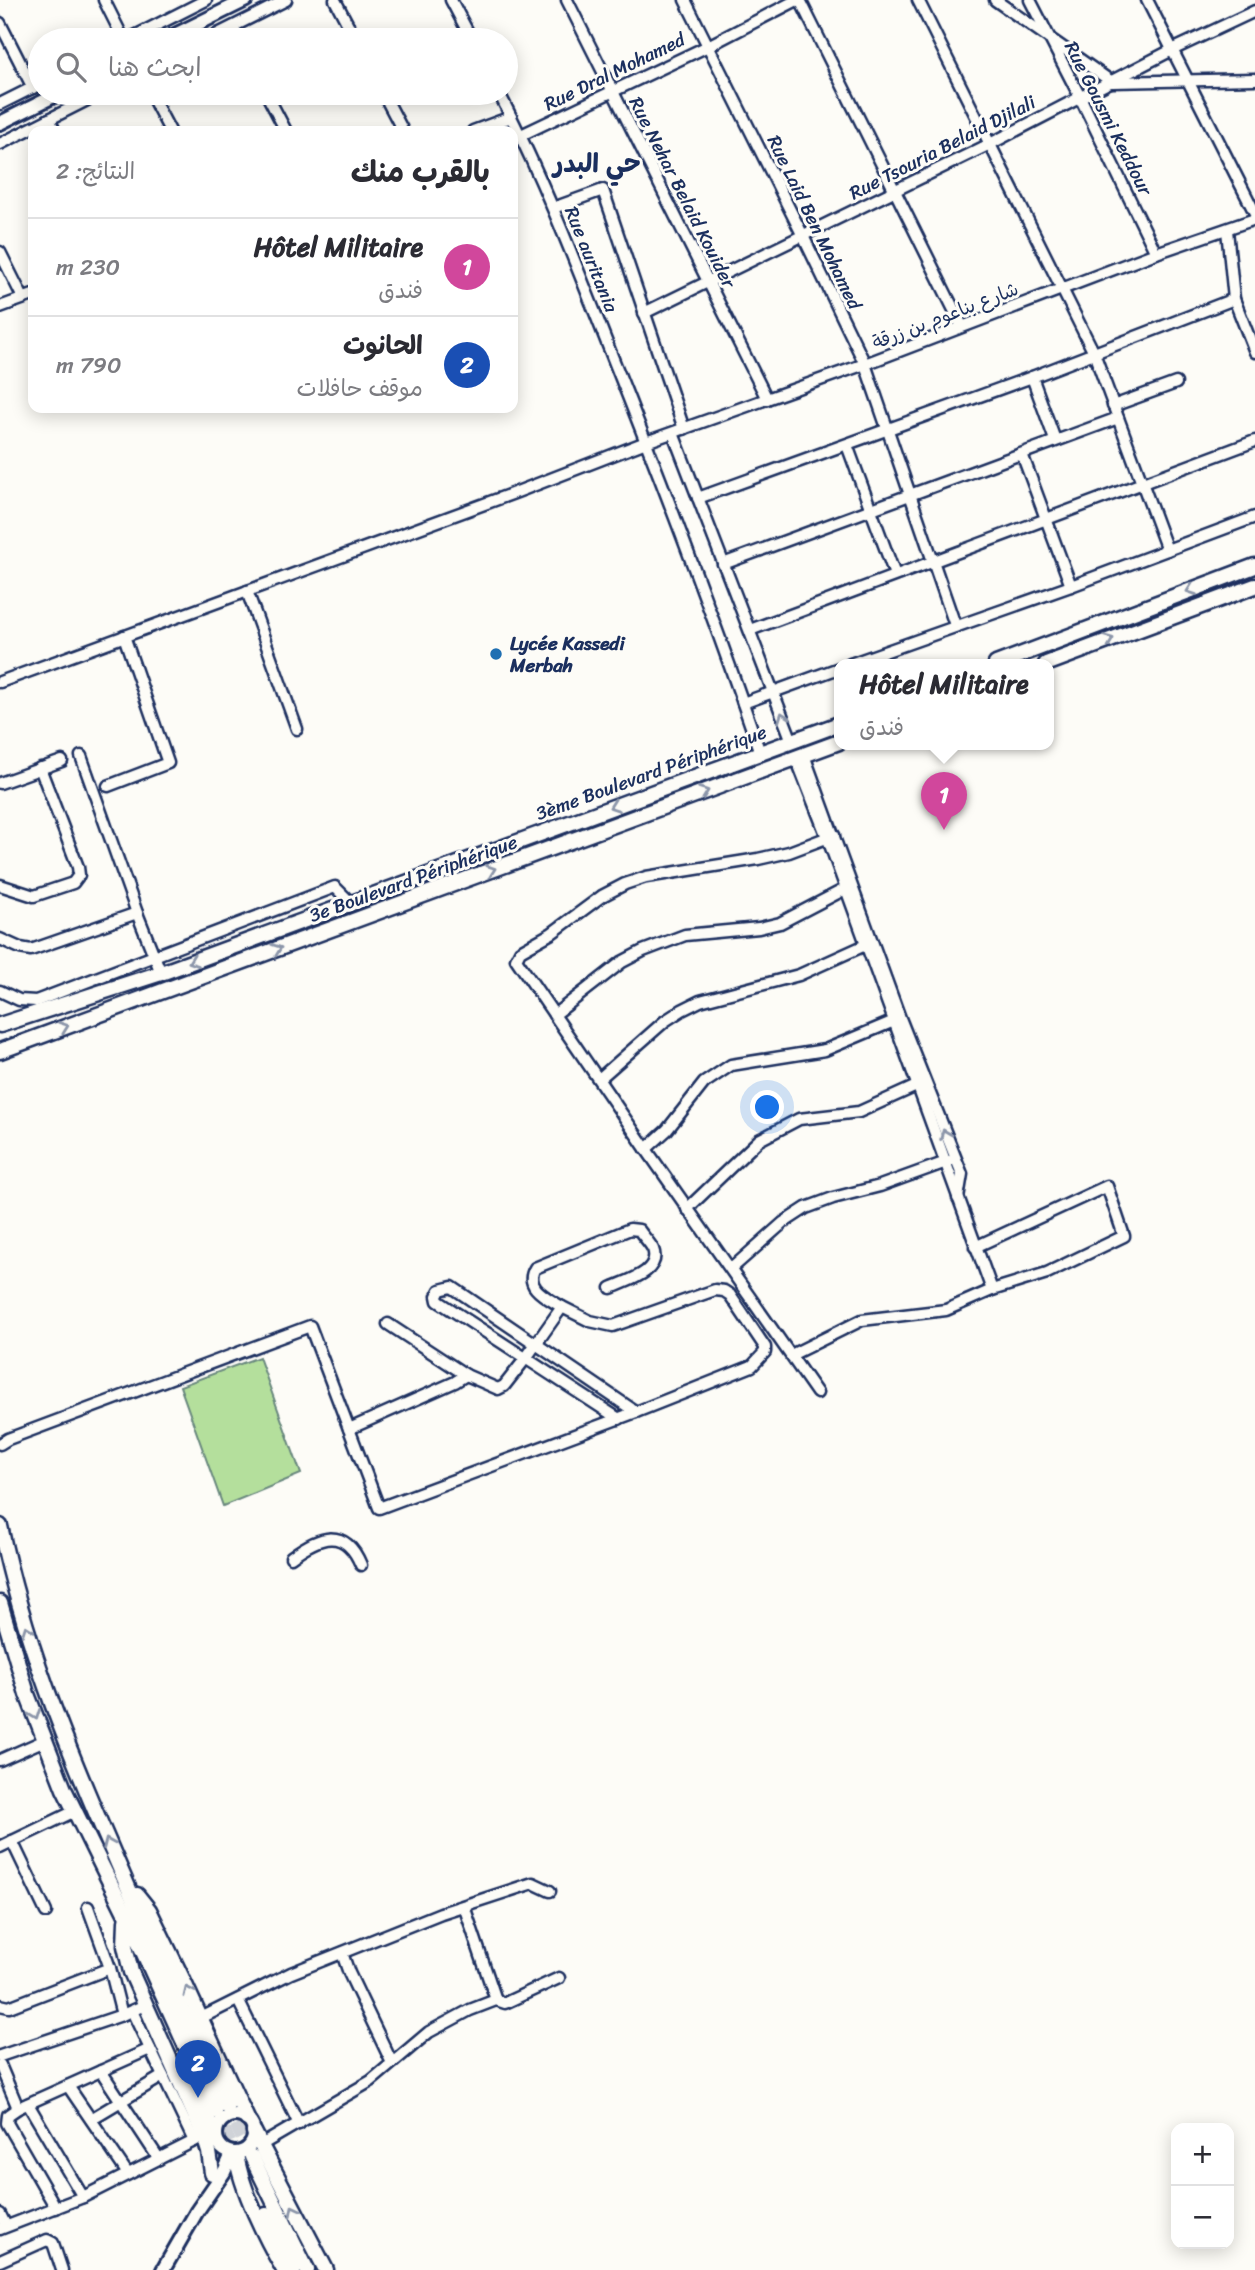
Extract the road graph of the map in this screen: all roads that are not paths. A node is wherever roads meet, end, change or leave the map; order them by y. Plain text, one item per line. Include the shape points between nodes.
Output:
1 (104, 0) edge
2 (206, 0) edge
3 (246, 0) edge
4 (286, 0) edge
5 (335, 0) edge
6 (451, 0) edge
7 (567, 0) edge
8 (685, 0) edge
9 (798, 0) edge
10 (918, 0) edge
11 (995, 0) edge
12 (1030, 0) edge
13 (1147, 0) edge
14 (1255, 11) edge
15 (0, 23) edge
16 (233, 27) edge
17 (119, 28) edge
18 (149, 28) edge
19 (189, 28) edge
20 (350, 28) edge
21 (466, 28) edge
22 (1048, 36) junction
23 (708, 46) junction
24 (1172, 50) junction
25 (28, 72) edge
26 (1255, 79) edge
27 (1186, 80) junction
28 (1112, 82) junction
29 (28, 90) edge
30 (613, 91) junction
31 (1080, 97) junction
32 (0, 104) edge
33 (36, 105) edge
34 (78, 105) edge
35 (156, 105) edge
36 (272, 105) edge
37 (389, 105) edge
38 (505, 105) edge
39 (511, 117) junction
40 (49, 119) junction
41 (0, 123) edge
42 (35, 126) edge
43 (52, 126) edge
44 (167, 126) edge
45 (283, 126) edge
46 (400, 126) edge
47 (487, 126) edge
48 (516, 126) edge
49 (28, 130) edge
50 (518, 130) edge
51 (521, 135) junction
52 (0, 144) edge
53 (989, 144) junction
54 (894, 191) junction
55 (553, 208) junction
56 (1255, 213) edge
57 (1255, 219) edge
58 (1227, 230) junction
59 (803, 236) junction
60 (0, 252) edge
61 (1156, 253) junction
62 (710, 282) junction
63 (1062, 288) junction
64 (28, 297) edge
65 (1234, 299) junction
66 (0, 307) edge
67 (644, 313) junction
68 (962, 326) junction
69 (1255, 352) edge
70 (1094, 353) junction
71 (865, 364) junction
72 (1032, 377) junction
73 (1176, 383) dead end
74 (767, 399) junction
75 (1113, 406) junction
76 (1118, 418) junction
77 (684, 429) junction
78 (887, 430) junction
79 (673, 433) junction
80 (1055, 440) junction
81 (1255, 441) edge
82 (646, 442) junction
83 (847, 444) junction
84 (1022, 454) junction
85 (1143, 484) junction
86 (909, 495) junction
87 (698, 498) junction
88 (872, 509) junction
89 (1255, 517) edge
90 (1046, 518) junction
91 (1167, 550) junction
92 (932, 561) junction
93 (723, 564) junction
94 (1255, 566) edge
95 (895, 575) junction
96 (1071, 586) junction
97 (1255, 586) edge
98 (247, 591) junction
99 (955, 625) junction
100 (750, 630) junction
101 (124, 636) junction
102 (863, 659) edge
103 (1009, 659) edge
104 (1054, 661) edge
105 (834, 670) edge
106 (0, 682) edge
107 (774, 692) junction
108 (743, 703) junction
109 (834, 725) edge
110 (297, 729) dead end
111 (792, 741) junction
112 (834, 744) edge
113 (760, 753) junction
114 (81, 756) dead end
115 (799, 757) junction
116 (62, 761) dead end
117 (40, 768) junction
118 (766, 769) junction
119 (0, 783) edge
120 (108, 786) dead end
121 (831, 836) junction
122 (0, 885) edge
123 (849, 887) junction
124 (351, 903) junction
125 (137, 913) junction
126 (0, 939) edge
127 (870, 943) junction
128 (155, 956) junction
129 (161, 973) junction
130 (0, 991) edge
131 (554, 1015) junction
132 (897, 1020) junction
133 (0, 1025) edge
134 (0, 1051) edge
135 (599, 1079) junction
136 (921, 1084) junction
137 (646, 1149) junction
138 (955, 1159) junction
139 (945, 1163) junction
140 (958, 1198) junction
141 (687, 1209) junction
142 (975, 1247) junction
143 (732, 1269) junction
144 (611, 1288) dead end
145 (992, 1290) junction
146 (562, 1307) junction
147 (388, 1324) dead end
148 (534, 1343) junction
149 (791, 1355) junction
150 (526, 1358) junction
151 (466, 1375) junction
152 (817, 1393) dead end
153 (636, 1412) junction
154 (619, 1419) junction
155 (349, 1429) junction
156 (0, 1444) edge
157 (0, 1526) edge
158 (291, 1557) dead end
159 (360, 1566) dead end
160 (0, 1603) edge
161 (45, 1740) junction
162 (0, 1760) edge
163 (75, 1811) junction
164 (12, 1841) junction
165 (0, 1847) edge
166 (123, 1876) junction
167 (550, 1891) dead end
168 (464, 1906) junction
169 (88, 1907) dead end
170 (46, 1912) dead end
171 (129, 1922) junction
172 (342, 1953) junction
173 (110, 1968) junction
174 (559, 1978) dead end
175 (238, 2000) junction
176 (496, 2000) junction
177 (0, 2005) edge
178 (133, 2011) junction
179 (201, 2018) junction
180 (150, 2049) junction
181 (0, 2056) edge
182 (393, 2063) junction
183 (0, 2065) edge
184 (101, 2071) junction
185 (163, 2076) junction
186 (68, 2086) junction
187 (120, 2101) junction
188 (23, 2106) junction
189 (91, 2119) junction
190 (299, 2124) junction
191 (204, 2137) junction
192 (243, 2150) junction
193 (159, 2159) junction
194 (218, 2173) junction
195 (128, 2174) junction
196 (83, 2197) junction
197 (55, 2208) junction
198 (0, 2214) edge
199 (3, 2228) edge
200 (0, 2261) edge
201 (62, 2270) edge
202 (163, 2270) edge
203 (284, 2270) edge
204 (294, 2270) edge
205 (307, 2270) edge
206 (326, 2270) edge

1 - 17 street
2 - 18 street
3 - 19 main road
4 - 16 street
5 - 20 street
6 - 21 street
7 - 30 street, Rue Nehar Belaid Kouider
8 - 23 street, Rue Laid Ben Mohamed
9 - 23 street, Rue Dral Mohamed
9 - 54 street
10 - 53 street
11 - 22 street
12 - 22 street, Rue Gousmi Keddour
13 - 24 street
14 - 24 street, Rue Tsouria Belaid Djilali
15 - 25 street
22 - 28 street
22 - 31 street, Rue Gousmi Keddour
23 - 30 street, Rue Dral Mohamed
23 - 59 street, Rue Laid Ben Mohamed
24 - 27 street
24 - 28 street, Rue Tsouria Belaid Djilali
26 - 27 street
27 - 28 street
27 - 56 street
28 - 31 street, Rue Tsouria Belaid Djilali
29 - 32 street
30 - 51 street, Rue Dral Mohamed
30 - 62 street, Rue Nehar Belaid Kouider
31 - 53 street, Rue Tsouria Belaid Djilali
31 - 61 street, Rue Gousmi Keddour
33 - 41 main road
34 - 40 street
35 - 44 street
36 - 45 street
37 - 46 street
38 - 39 street, Rue auritania
39 - 47 street
39 - 48 street, Rue auritania
40 - 42 street
40 - 43 street
49 - 52 street
50 - 51 street, Rue auritania
51 - 55 street, Rue auritania
53 - 54 street, Rue Tsouria Belaid Djilali
53 - 63 street
54 - 59 street, Rue Tsouria Belaid Djilali
54 - 68 street
55 - 67 street via 603,190
55 - 82 street, Rue auritania
57 - 58 street, شارع بناعوم بن زرقة
58 - 61 street, شارع بناعوم بن زرقة
58 - 65 street
59 - 62 street, Rue Tsouria Belaid Djilali
59 - 71 street, Rue Laid Ben Mohamed
60 - 64 street
61 - 63 street, شارع بناعوم بن زرقة
62 - 67 street, Rue Tsouria Belaid Djilali
62 - 74 street, Rue Nehar Belaid Kouider
63 - 68 street, شارع بناعوم بن زرقة
63 - 70 street
64 - 66 street
65 - 69 street
65 - 70 street
67 - 77 street
68 - 71 street, شارع بناعوم بن زرقة
70 - 72 street
70 - 75 street
71 - 74 street, شارع بناعوم بن زرقة
71 - 78 street, Rue Laid Ben Mohamed
72 - 78 street
72 - 80 street
73 - 75 street
74 - 77 street, شارع بناعوم بن زرقة
75 - 76 street
76 - 80 street
76 - 85 street
77 - 79 street, شارع بناعوم بن زرقة
78 - 83 street
78 - 86 street, Rue Laid Ben Mohamed
79 - 82 street, شارع بناعوم بن زرقة
79 - 87 street
80 - 84 street
81 - 85 street
82 - 98 street, شارع بناعوم بن زرقة
82 - 108 street, Rue auritania
83 - 87 street
83 - 88 street
84 - 86 street
84 - 90 street
85 - 90 street
85 - 91 street
86 - 88 street
86 - 92 street, Rue Laid Ben Mohamed
87 - 93 street
88 - 93 street
88 - 95 street
89 - 91 street
90 - 92 street
90 - 96 street
91 - 96 street
92 - 95 street
92 - 99 street, Rue Laid Ben Mohamed
93 - 100 street
94 -> 103 highway
95 - 100 street
96 - 99 street
104 -> 97 highway
98 - 101 street, شارع بناعوم بن زرقة
98 - 110 street
99 - 102 street
100 - 107 street
101 - 106 street, شارع بناعوم بن زرقة
101 - 120 street via 168,763
105 - 107 street
107 - 108 street
111 -> 107 street
108 - 113 street, Rue auritania
109 - 111 highway, 3ème Boulevard Périphérique
111 - 113 highway, 3ème Boulevard Périphérique
111 - 115 highway
112 - 115 highway, 3e Boulevard Périphérique
113 - 118 highway
113 -> 124 highway, 3ème Boulevard Périphérique
114 - 125 street
115 - 118 highway, 3e Boulevard Périphérique
115 - 121 street
116 - 117 street
117 - 119 street
117 - 122 street via 79,875 73,883 34,896
134 -> 118 highway, 3e Boulevard Périphérique
121 - 123 street
121 - 131 street via 758,859 646,877 602,896 520,951 516,959
123 - 127 street
123 - 131 street via 780,923 685,935 643,951
124 - 128 street via 335,887
124 -> 129 highway, 3ème Boulevard Périphérique
125 - 126 street via 31,950
125 - 128 street
127 - 132 street
127 - 135 street via 799,975 682,1010
128 - 129 street
128 - 130 street via 36,1001 19,1000
129 - 133 highway, 3ème Boulevard Périphérique
131 - 135 street
132 - 136 street
132 - 137 street via 825,1049 731,1065 704,1083
135 - 137 street
138 -> 136 street
136 - 139 street
136 - 141 street via 859,1112 799,1119 759,1140
137 - 141 street
138 - 139 street
138 - 140 street via 962,1174
139 - 140 street
139 - 143 street via 806,1208
140 - 142 street
141 - 143 street
142 - 145 street
142 - 145 street via 1107,1186 1124,1236 1047,1273
143 - 149 street
144 - 146 street via 646,1272 653,1263 654,1250 639,1230 630,1229 535,1268 531,1275 535,1289
145 - 149 street via 946,1310 862,1320
146 - 148 street
146 - 153 street via 613,1326 715,1290 724,1291 765,1346 765,1353 752,1366
147 - 151 street
148 - 150 street
148 - 150 street via 452,1287 440,1290 438,1301
148 - 153 street
149 - 152 street
150 - 151 street via 498,1389
150 - 154 street
151 - 155 street
153 - 154 street
154 - 155 street via 379,1507
155 - 156 street via 310,1326
166 -> 157 highway via 53,1712
158 - 159 street via 333,1537 354,1551
160 -> 161 highway
161 - 162 street
161 - 163 highway
163 - 164 street
163 - 171 highway
164 - 165 street
164 - 170 street
166 - 171 highway via 221,2108
179 -> 166 highway via 149,1910
167 - 168 street via 533,1883
168 - 172 street
168 - 176 street
169 - 173 street
171 - 178 highway via 127,1958
171 - 191 highway
172 - 175 street
172 - 182 street
173 - 177 street via 14,2005
173 - 178 street
174 - 176 street via 505,2003
175 - 179 street
175 - 190 street
176 - 182 street via 429,2032
178 - 180 street
178 - 181 street
178 - 191 highway
179 - 192 highway
180 - 184 street
180 - 185 street
182 - 190 street
183 - 188 street
184 - 186 street
184 - 187 street
185 - 187 street
185 - 191 street
186 - 188 street
186 - 189 street
187 - 189 street
187 - 193 street
188 - 196 street
188 - 197 street via 8,2115 6,2123
189 - 195 street
190 - 192 street
191 - 192 main road
191 - 192 main road via 226,2117 237,2115
191 - 193 street
191 - 194 highway
192 - 194 main road
192 - 194 main road
192 - 203 highway via 270,2247
192 - 204 highway
192 - 205 highway
206 -> 192 highway
193 - 195 street
194 - 202 main road
195 - 196 street
196 - 197 street
197 - 199 street
198 - 199 street
200 - 201 street via 47,2241 53,2244

